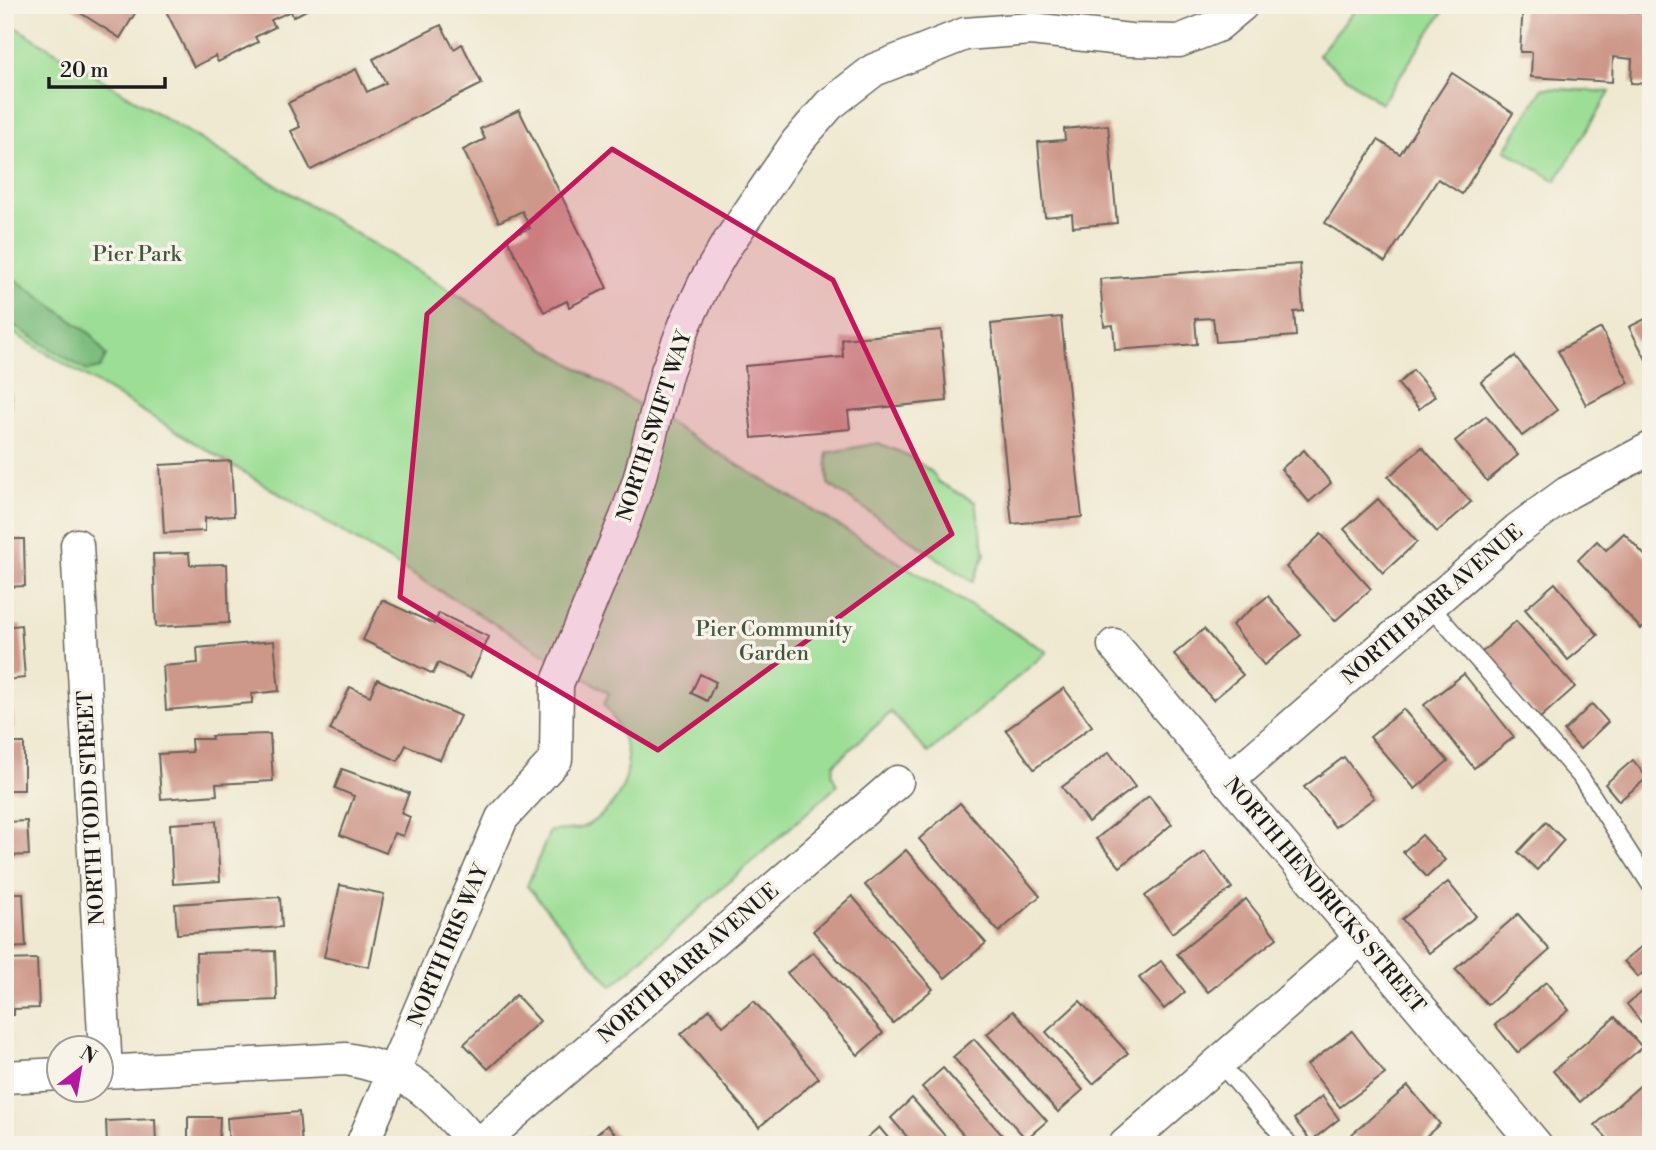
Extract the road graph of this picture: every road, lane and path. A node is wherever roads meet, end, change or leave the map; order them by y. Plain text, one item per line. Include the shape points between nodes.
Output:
1 (1242, 5) edge
2 (1651, 448) edge
3 (76, 545) dead end
4 (1429, 605) junction
5 (1114, 645) dead end
6 (556, 760) joint
7 (1228, 781) junction
8 (897, 782) dead end
9 (1651, 886) edge
10 (1362, 937) junction
11 (102, 1034) edge
12 (1219, 1062) junction
13 (116, 1070) edge
14 (393, 1071) junction
15 (46, 1075) edge
16 (5, 1077) edge
17 (362, 1145) edge
18 (478, 1145) edge
19 (1125, 1145) edge
20 (1290, 1145) edge
21 (1536, 1145) edge

1 - 6 street, NORTH SWIFT WAY via 1217,26 1180,41 1031,29 965,34 874,70 828,105 724,249 687,322 667,371 626,517 557,684
2 - 4 street, NORTH BARR AVENUE via 1542,510
3 - 11 street, NORTH TODD STREET
4 - 7 street, NORTH BARR AVENUE
4 - 9 lane via 1580,776
5 - 7 street, NORTH HENDRICKS STREET
6 - 14 street, NORTH IRIS WAY via 502,818
7 - 10 street, NORTH HENDRICKS STREET
8 - 18 street, NORTH BARR AVENUE
10 - 12 street
10 - 21 street, NORTH HENDRICKS STREET
12 - 19 street
12 - 20 lane
13 - 14 street via 346,1059
14 - 17 street, NORTH IRIS WAY
14 - 18 street via 431,1095
15 - 16 street

